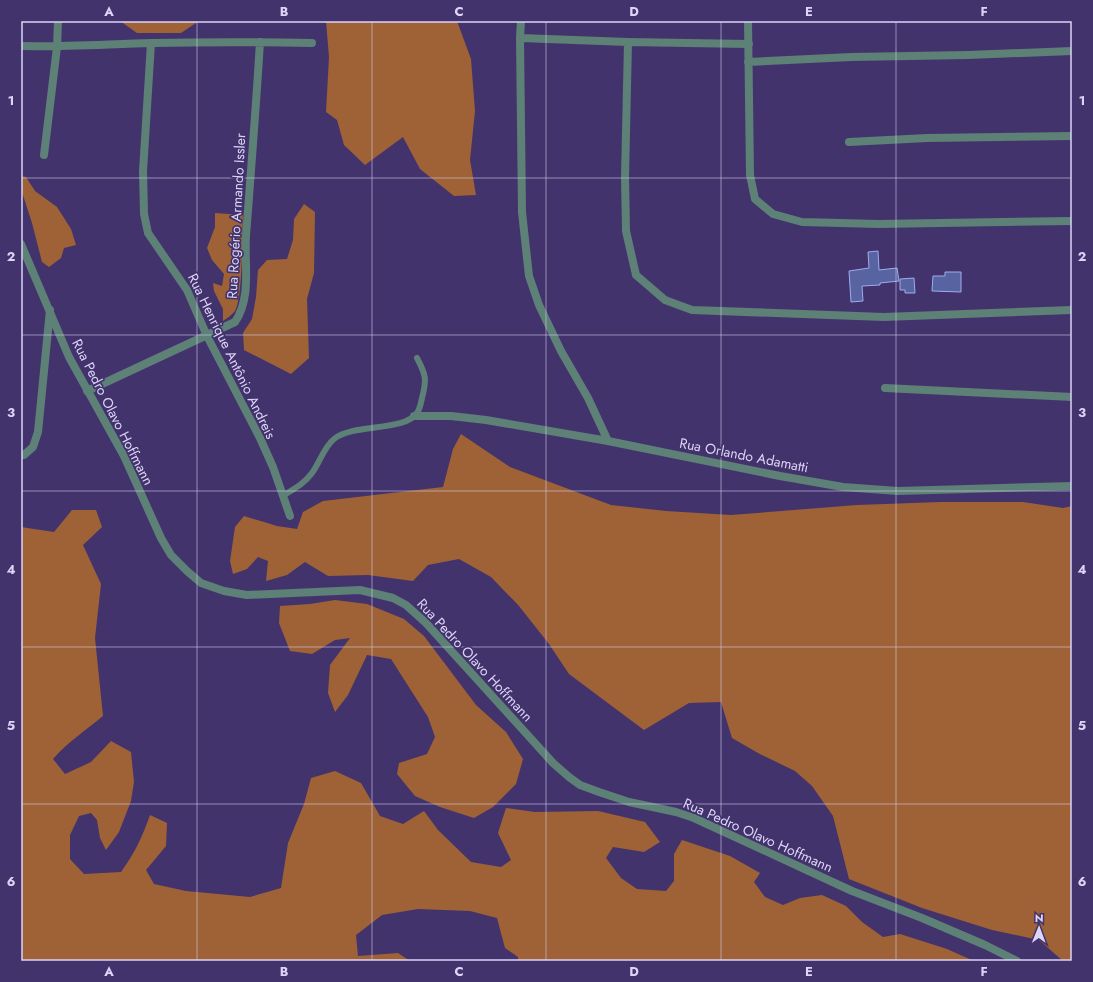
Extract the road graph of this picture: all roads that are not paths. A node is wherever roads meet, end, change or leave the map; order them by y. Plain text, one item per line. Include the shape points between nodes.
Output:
1 (58, 21) edge
2 (521, 21) edge
3 (748, 21) edge
4 (520, 38) junction
5 (260, 42) junction
6 (628, 42) junction
7 (151, 43) junction
8 (312, 43) dead end
9 (749, 44) junction
10 (21, 46) edge
11 (56, 47) junction
12 (1072, 51) edge
13 (748, 62) junction
14 (1072, 136) edge
15 (849, 142) dead end
16 (44, 155) dead end
17 (1072, 221) edge
18 (21, 244) edge
19 (50, 310) junction
20 (1072, 310) edge
21 (207, 336) junction
22 (417, 358) dead end
23 (885, 388) dead end
24 (87, 391) junction
25 (1072, 397) edge
26 (414, 416) junction
27 (608, 441) junction
28 (21, 455) edge
29 (1072, 486) edge
30 (284, 495) junction
31 (290, 516) dead end
32 (1017, 961) edge

1 - 11 street
2 - 4 street
3 - 9 street
4 - 6 street
4 - 27 street via 522,212 529,276 561,351 588,398
5 - 7 street
5 - 8 street
5 - 21 street, Rua Rogério Armando Issler via 243,305 236,322
6 - 9 street
6 - 20 street via 626,231 636,275 665,300 692,310 884,317
7 - 11 street
7 - 21 street, Rua Henrique Antônio Andreis via 143,171 144,214 148,233 187,290
9 - 13 street
10 - 11 street
11 - 16 street
12 - 13 street via 960,56 851,56
13 - 17 street via 750,175 754,199 773,214 802,222 879,224
14 - 15 street
18 - 19 street, Rua Pedro Olavo Hoffmann
19 - 24 street, Rua Pedro Olavo Hoffmann via 69,357
19 - 28 street via 38,432 33,447 24,456
21 - 24 street, Rua Rogério Armando Issler
21 - 30 street, Rua Henrique Antônio Andreis via 260,438
22 - 26 lane via 426,376 426,382 421,405
23 - 25 street
24 - 32 street, Rua Pedro Olavo Hoffmann via 124,456 171,555 201,583 247,595 360,590 393,598 406,605 426,623 553,763 580,785 629,802 694,818 852,891 922,918
26 - 27 street, Rua Orlando Adamatti via 451,416 486,420
26 - 30 lane, Rua Orlando Adamatti via 396,424 345,433 333,440 312,474
27 - 29 street, Rua Orlando Adamatti via 843,487 898,491
30 - 31 street, Rua Henrique Antônio Andreis

